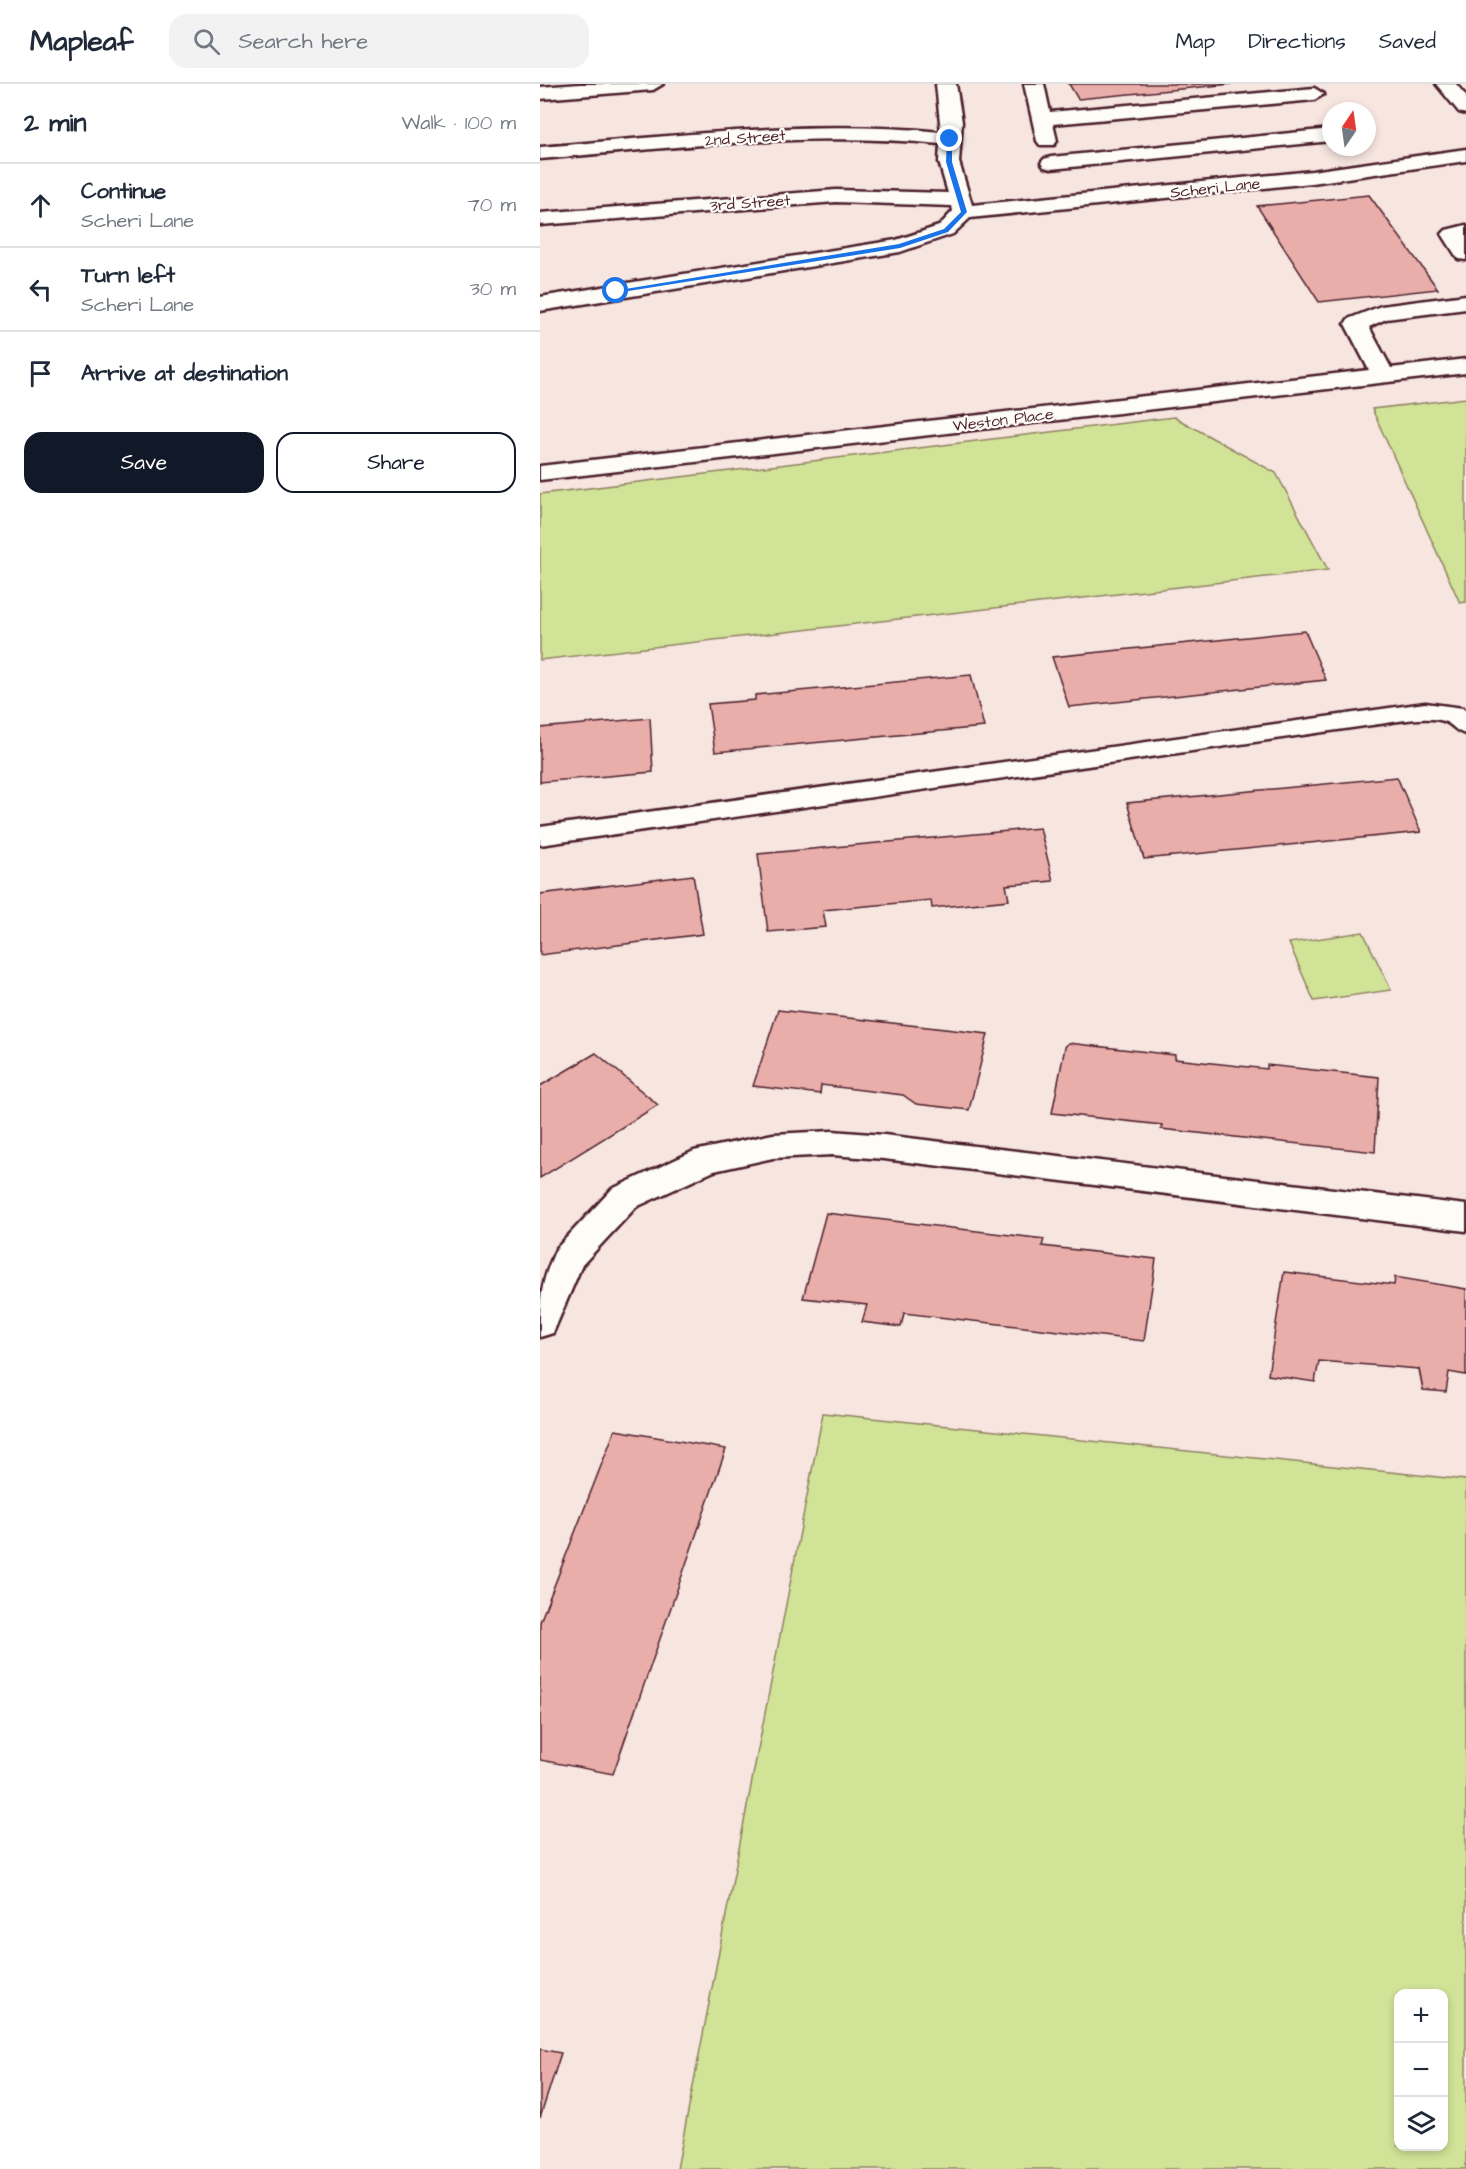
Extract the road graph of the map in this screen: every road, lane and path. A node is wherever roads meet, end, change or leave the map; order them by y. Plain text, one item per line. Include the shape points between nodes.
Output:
1 (653, 84) edge
2 (946, 84) edge
3 (1034, 84) edge
4 (1446, 84) edge
5 (540, 93) edge
6 (1316, 95) edge
7 (1466, 108) edge
8 (1042, 119) junction
9 (1322, 136) edge
10 (950, 139) junction
11 (540, 153) edge
12 (1466, 155) edge
13 (1051, 163) junction
14 (1065, 202) junction
15 (962, 206) junction
16 (540, 219) edge
17 (1459, 232) edge
18 (1466, 254) edge
19 (1466, 302) edge
20 (540, 304) edge
21 (1466, 366) edge
22 (1383, 375) junction
23 (540, 473) edge
24 (1466, 726) edge
25 (540, 836) edge
26 (1466, 1218) edge
27 (540, 1323) edge

1 - 5 street
2 - 10 street via 952,123
3 - 8 street
4 - 7 street
6 - 8 street
8 - 13 street
9 - 13 street
10 - 11 street, 2nd Street via 872,131 812,132
10 - 15 street via 949,162
12 - 14 street, Scheri Lane via 1312,177
13 - 14 street
14 - 15 street, Scheri Lane
15 - 16 street, 3rd Street via 836,196
15 - 20 street via 946,230 900,246
17 - 18 street
19 - 22 street via 1381,314 1356,324
21 - 22 street, Weston Place
22 - 23 street, Weston Place
24 - 25 street via 1453,714 1425,711 1372,717
26 - 27 street via 884,1147 832,1143 773,1146 706,1160 624,1198 568,1258

